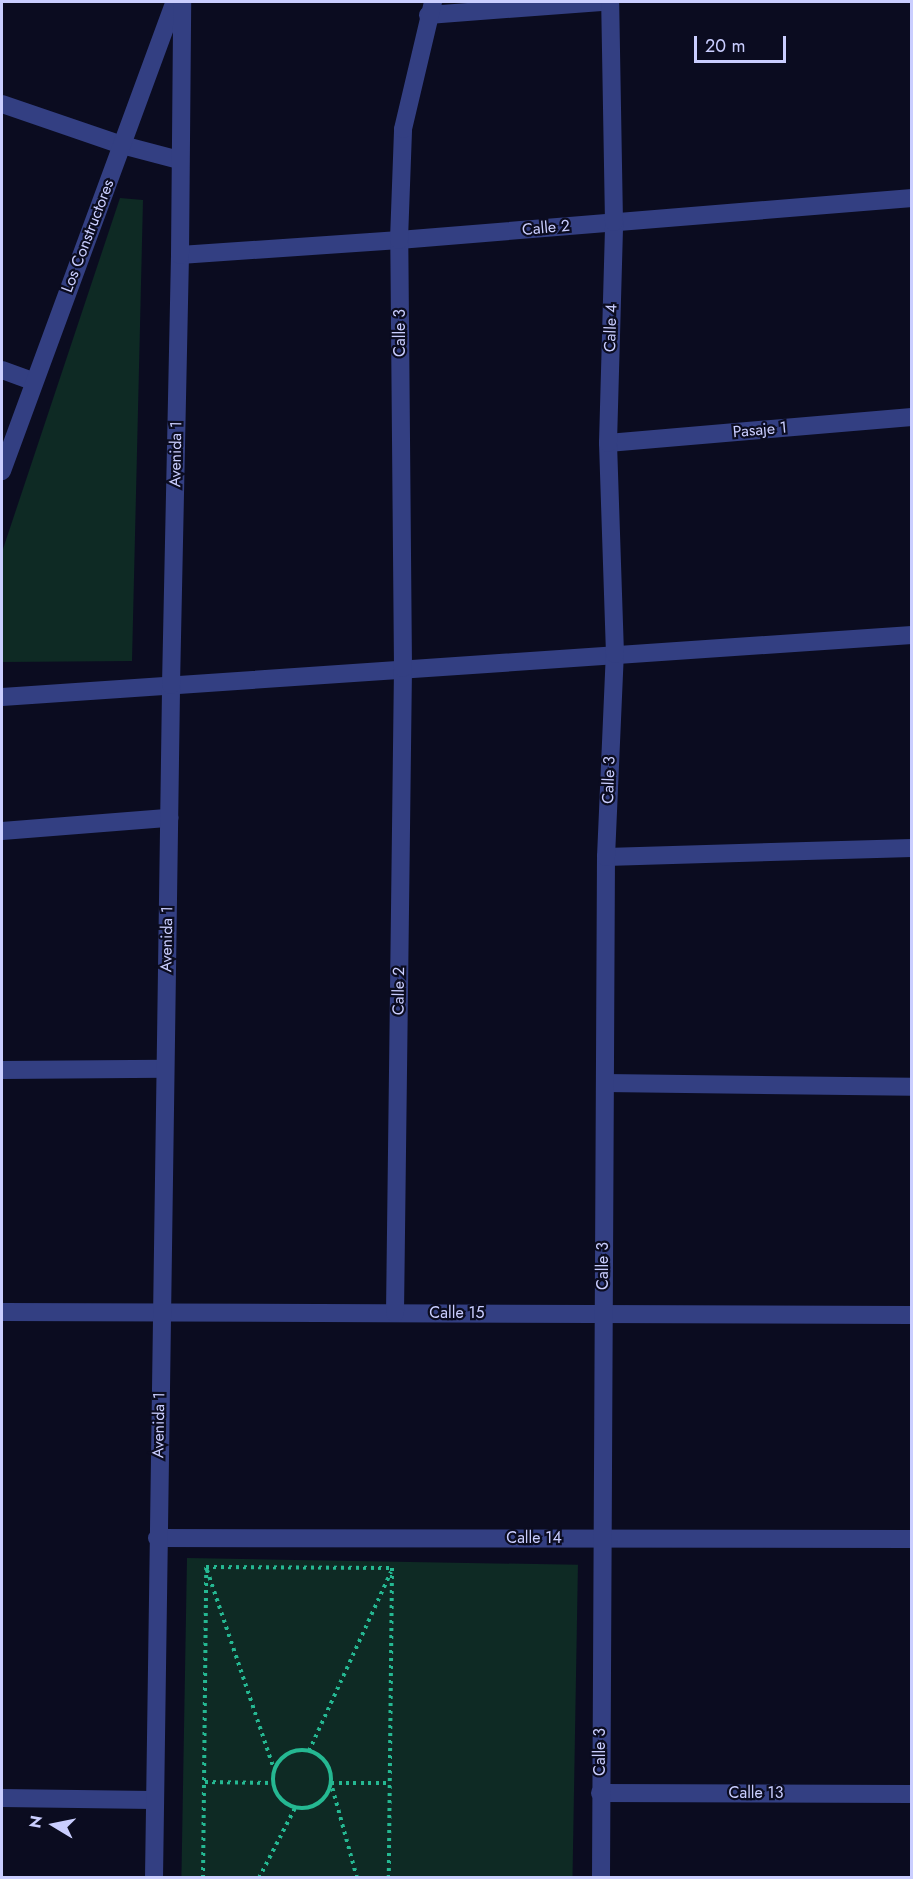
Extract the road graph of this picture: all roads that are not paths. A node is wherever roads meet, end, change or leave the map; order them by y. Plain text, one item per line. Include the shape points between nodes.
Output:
1 (175, 2) edge
2 (182, 2) edge
3 (602, 2) edge
4 (610, 2) edge
5 (431, 8) edge
6 (2, 104) edge
7 (122, 145) junction
8 (179, 160) junction
9 (912, 198) edge
10 (614, 222) junction
11 (399, 240) junction
12 (180, 255) junction
13 (2, 370) edge
14 (33, 381) junction
15 (912, 417) edge
16 (608, 443) junction
17 (2, 471) edge
18 (912, 635) edge
19 (615, 654) junction
20 (403, 668) junction
21 (171, 685) junction
22 (2, 697) edge
23 (169, 818) junction
24 (2, 831) edge
25 (912, 848) edge
26 (606, 857) junction
27 (165, 1068) junction
28 (2, 1070) edge
29 (604, 1083) junction
30 (912, 1087) edge
31 (2, 1312) edge
32 (161, 1312) junction
33 (395, 1313) junction
34 (603, 1314) junction
35 (912, 1315) edge
36 (157, 1538) junction
37 (602, 1539) junction
38 (912, 1539) edge
39 (600, 1793) junction
40 (912, 1794) edge
41 (2, 1798) edge
42 (153, 1800) junction
43 (154, 1878) edge
44 (601, 1878) edge

1 - 7 street, Los Constructores
2 - 8 street, Avenida 1
3 - 5 street
4 - 10 street, Calle 4
5 - 11 street, Calle 3 via 403,129
6 - 7 street
7 - 8 street
7 - 14 street, Los Constructores
8 - 12 street, Avenida 1
9 - 10 street, Calle 2
10 - 11 street, Calle 2
10 - 16 street, Calle 4
11 - 12 street, Calle 2
11 - 20 street, Calle 3
12 - 21 street, Avenida 1
13 - 14 street
14 - 17 street, Los Constructores
15 - 16 street, Pasaje 1
16 - 19 street, Calle 4
18 - 19 street
19 - 20 street
19 - 26 street, Calle 3
20 - 21 street
20 - 33 street, Calle 2
21 - 22 street
21 - 23 street, Avenida 1
23 - 24 street
23 - 27 street, Avenida 1
25 - 26 street
26 - 29 street, Calle 3
27 - 28 street
27 - 32 street, Avenida 1
29 - 30 street
29 - 34 street, Calle 3
31 - 32 street, Calle 15
32 - 33 street, Calle 15
32 - 36 street, Avenida 1
33 - 34 street, Calle 15
34 - 35 street, Calle 15
34 - 37 street, Calle 3
36 - 37 street, Calle 14
36 - 42 street, Avenida 1
37 - 38 street, Calle 14
37 - 39 street, Calle 3
39 - 40 street, Calle 13
39 - 44 street, Calle 3
41 - 42 street
42 - 43 street, Avenida 1

